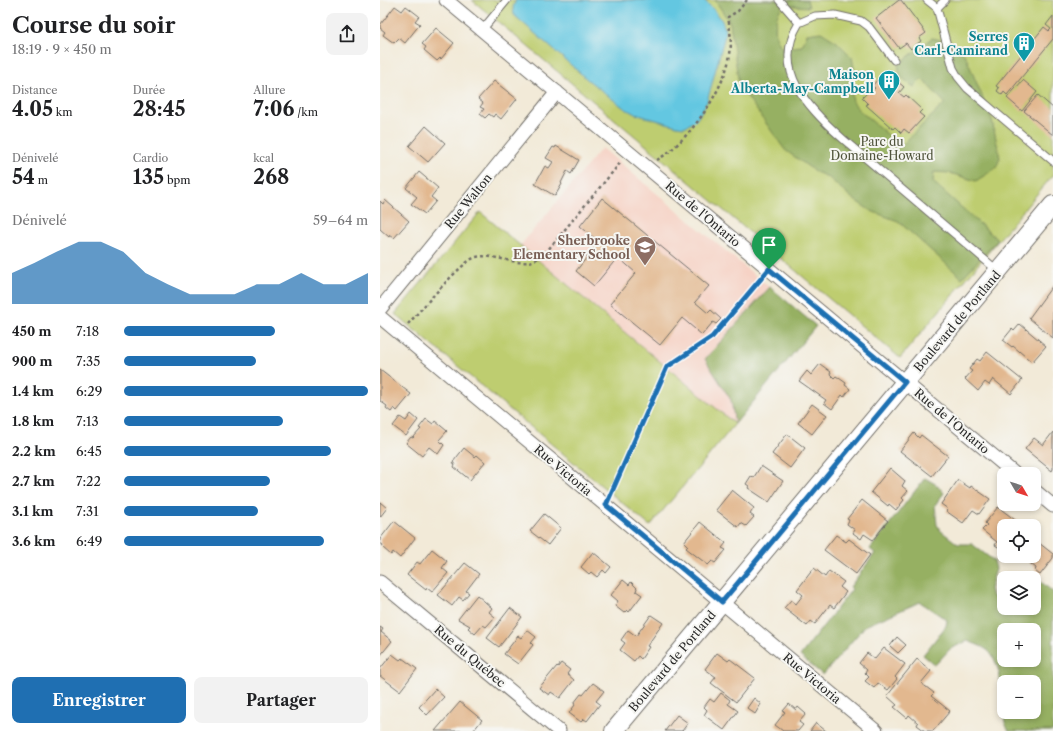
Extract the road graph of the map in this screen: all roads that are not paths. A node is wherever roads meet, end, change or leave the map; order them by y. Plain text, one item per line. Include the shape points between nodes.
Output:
1 (446, 0) edge
2 (507, 0) edge
3 (779, 0) edge
4 (927, 0) edge
5 (944, 0) edge
6 (937, 8) junction
7 (799, 23) junction
8 (482, 30) junction
9 (894, 60) dead end
10 (557, 92) junction
11 (1053, 161) edge
12 (1053, 205) edge
13 (998, 271) junction
14 (380, 310) edge
15 (380, 317) edge
16 (905, 382) junction
17 (1007, 467) edge
18 (1041, 496) edge
19 (1053, 506) edge
20 (380, 582) edge
21 (722, 602) junction
22 (559, 731) edge
23 (614, 731) edge
24 (876, 731) edge

1 - 8 street, Rue de l'Ontario
2 - 8 lane
3 - 7 lane
4 - 6 lane
5 - 6 lane
6 - 11 lane via 953,68 958,77 967,88
7 - 9 lane via 815,16 835,15 861,21 869,27
7 - 13 lane via 792,34 788,60 793,78 815,113
8 - 10 street, Rue de l'Ontario
10 - 14 street, Rue Walton
10 - 16 street, Rue de l'Ontario
12 - 13 main road, Boulevard de Portland
13 - 16 main road, Boulevard de Portland
15 - 21 street, Rue Victoria
16 - 17 street, Rue de l'Ontario
16 - 21 main road, Boulevard de Portland
18 - 19 street
20 - 22 street, Rue du Québec
21 - 23 main road, Boulevard de Portland
21 - 24 street, Rue Victoria

